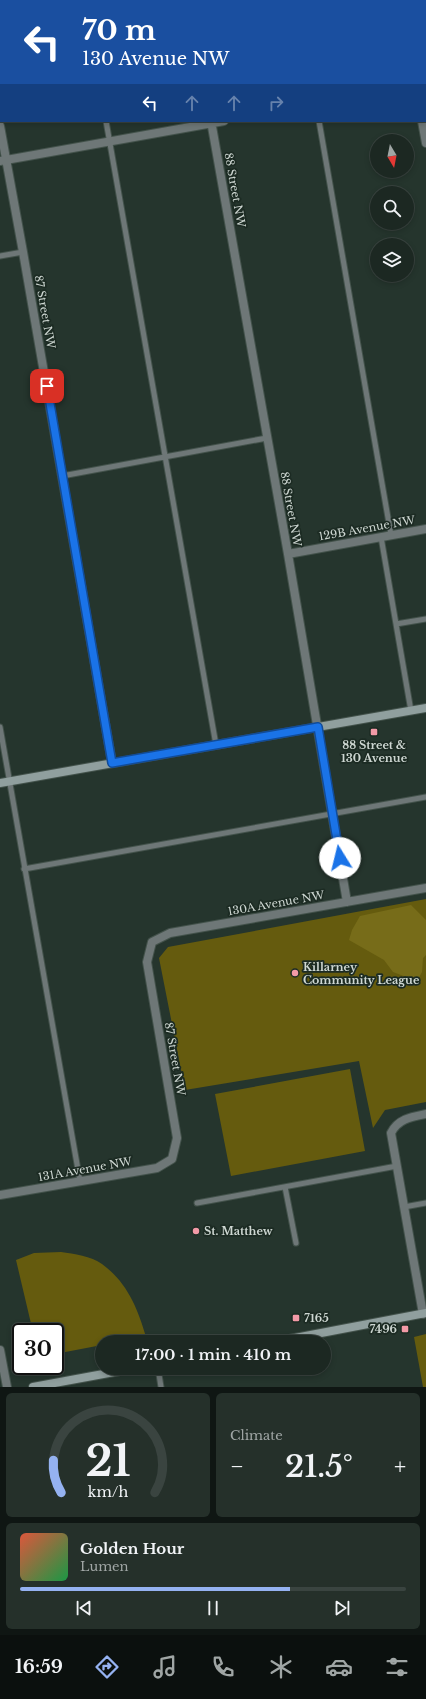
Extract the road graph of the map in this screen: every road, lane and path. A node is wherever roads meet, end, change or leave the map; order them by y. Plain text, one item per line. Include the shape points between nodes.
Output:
1 (106, 122) edge
2 (212, 122) edge
3 (318, 122) edge
4 (422, 122) edge
5 (0, 126) edge
6 (109, 142) junction
7 (426, 143) edge
8 (3, 160) edge
9 (23, 252) junction
10 (0, 256) edge
11 (267, 438) junction
12 (166, 456) junction
13 (62, 476) junction
14 (426, 529) edge
15 (391, 535) junction
16 (381, 537) junction
17 (288, 554) junction
18 (426, 619) edge
19 (396, 624) junction
20 (426, 708) edge
21 (411, 710) junction
22 (0, 727) edge
23 (318, 727) junction
24 (216, 745) junction
25 (112, 763) junction
26 (10, 782) junction
27 (0, 783) edge
28 (426, 797) edge
29 (333, 814) junction
30 (24, 869) junction
31 (426, 888) edge
32 (347, 902) junction
33 (147, 962) joint
34 (426, 1114) edge
35 (172, 1159) joint
36 (397, 1166) junction
37 (80, 1181) junction
38 (285, 1187) junction
39 (0, 1196) edge
40 (197, 1203) dead end
41 (426, 1203) edge
42 (404, 1207) junction
43 (296, 1243) dead end
44 (422, 1289) edge
45 (425, 1313) edge
46 (310, 1335) edge
47 (0, 1350) edge
48 (1, 1369) edge
49 (98, 1375) edge
50 (159, 1375) edge
51 (7, 1387) edge
52 (33, 1387) edge
53 (161, 1387) edge

1 - 6 lane
2 - 6 street
2 - 11 street, 88 Street NW
3 - 15 lane
4 - 7 street
5 - 8 street, 87 Street NW
6 - 8 street
6 - 12 lane
8 - 9 street, 87 Street NW
9 - 10 lane
9 - 13 street, 87 Street NW
11 - 12 lane
11 - 17 street, 88 Street NW
12 - 13 lane
12 - 24 lane
13 - 25 street, 87 Street NW
14 - 15 street, 129B Avenue NW
15 - 16 street, 129B Avenue NW
16 - 17 street, 129B Avenue NW
16 - 19 lane
17 - 23 street, 88 Street NW
18 - 19 lane
19 - 21 lane
20 - 21 street
21 - 23 street
22 - 26 lane
23 - 24 street
23 - 29 street, 88 Street NW
24 - 25 street
25 - 26 street
26 - 27 street
26 - 30 lane
28 - 29 lane
29 - 30 lane
29 - 32 street, 88 Street NW
30 - 37 lane
31 - 32 street, 130A Avenue NW
32 - 33 street, 130A Avenue NW via 170,933 152,942
33 - 35 street, 87 Street NW via 177,1138
34 - 36 street via 406,1118 395,1126 391,1133
35 - 37 street, 131A Avenue NW via 157,1168
36 - 38 lane
36 - 42 street
37 - 39 street, 131A Avenue NW
38 - 40 lane
38 - 43 lane
41 - 42 lane
42 - 44 street
44 - 45 street
45 - 46 street
47 - 48 street
48 - 51 street
49 - 52 street
50 - 53 lane

